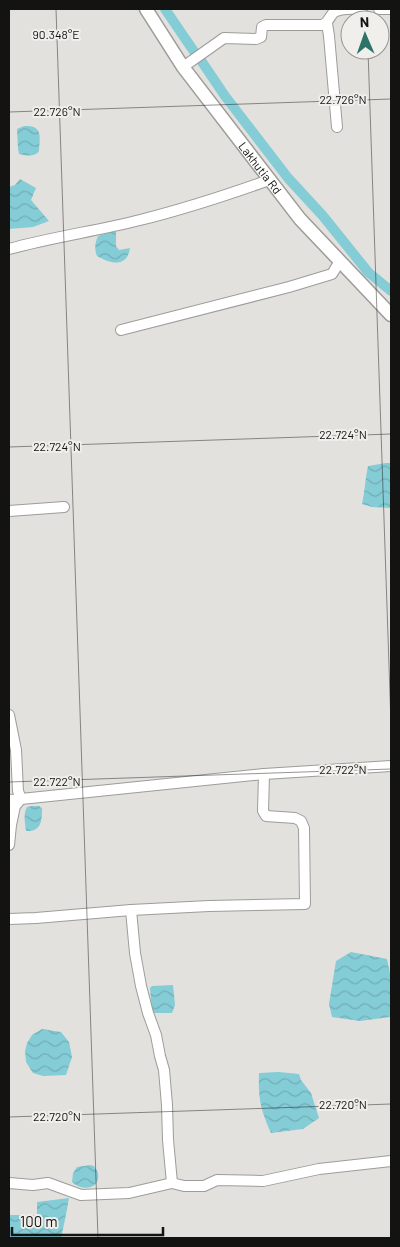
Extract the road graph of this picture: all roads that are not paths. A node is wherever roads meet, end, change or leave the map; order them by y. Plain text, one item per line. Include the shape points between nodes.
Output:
1 (146, 9) edge
2 (362, 9) edge
3 (379, 9) edge
4 (391, 9) edge
5 (326, 23) junction
6 (183, 67) junction
7 (336, 127) dead end
8 (269, 180) junction
9 (9, 248) edge
10 (340, 261) junction
11 (391, 314) edge
12 (121, 330) dead end
13 (64, 507) dead end
14 (9, 512) edge
15 (9, 715) edge
16 (391, 766) edge
17 (264, 774) junction
18 (21, 799) junction
19 (9, 800) edge
20 (9, 845) edge
21 (131, 910) junction
22 (9, 919) edge
23 (391, 1161) edge
24 (9, 1183) edge
25 (172, 1184) junction

1 - 6 street, Lakhutia Rd
2 - 5 street via 343,9
3 - 4 street
5 - 6 street via 312,26 266,25 262,27 261,37 224,38
5 - 7 street via 330,36
6 - 8 street, Lakhutia Rd
8 - 9 street via 139,220
8 - 10 street, Lakhutia Rd
10 - 11 street, Lakhutia Rd
10 - 12 street via 332,274
13 - 14 street
15 - 18 street
16 - 17 street
17 - 18 street
17 - 21 street via 263,811 266,816 295,818 304,828 305,904
18 - 19 street
18 - 20 street via 15,806
21 - 22 street
21 - 25 street via 141,986 164,1070
23 - 25 street via 319,1169 263,1181 217,1180 204,1186
24 - 25 street via 48,1183 81,1195 129,1193

